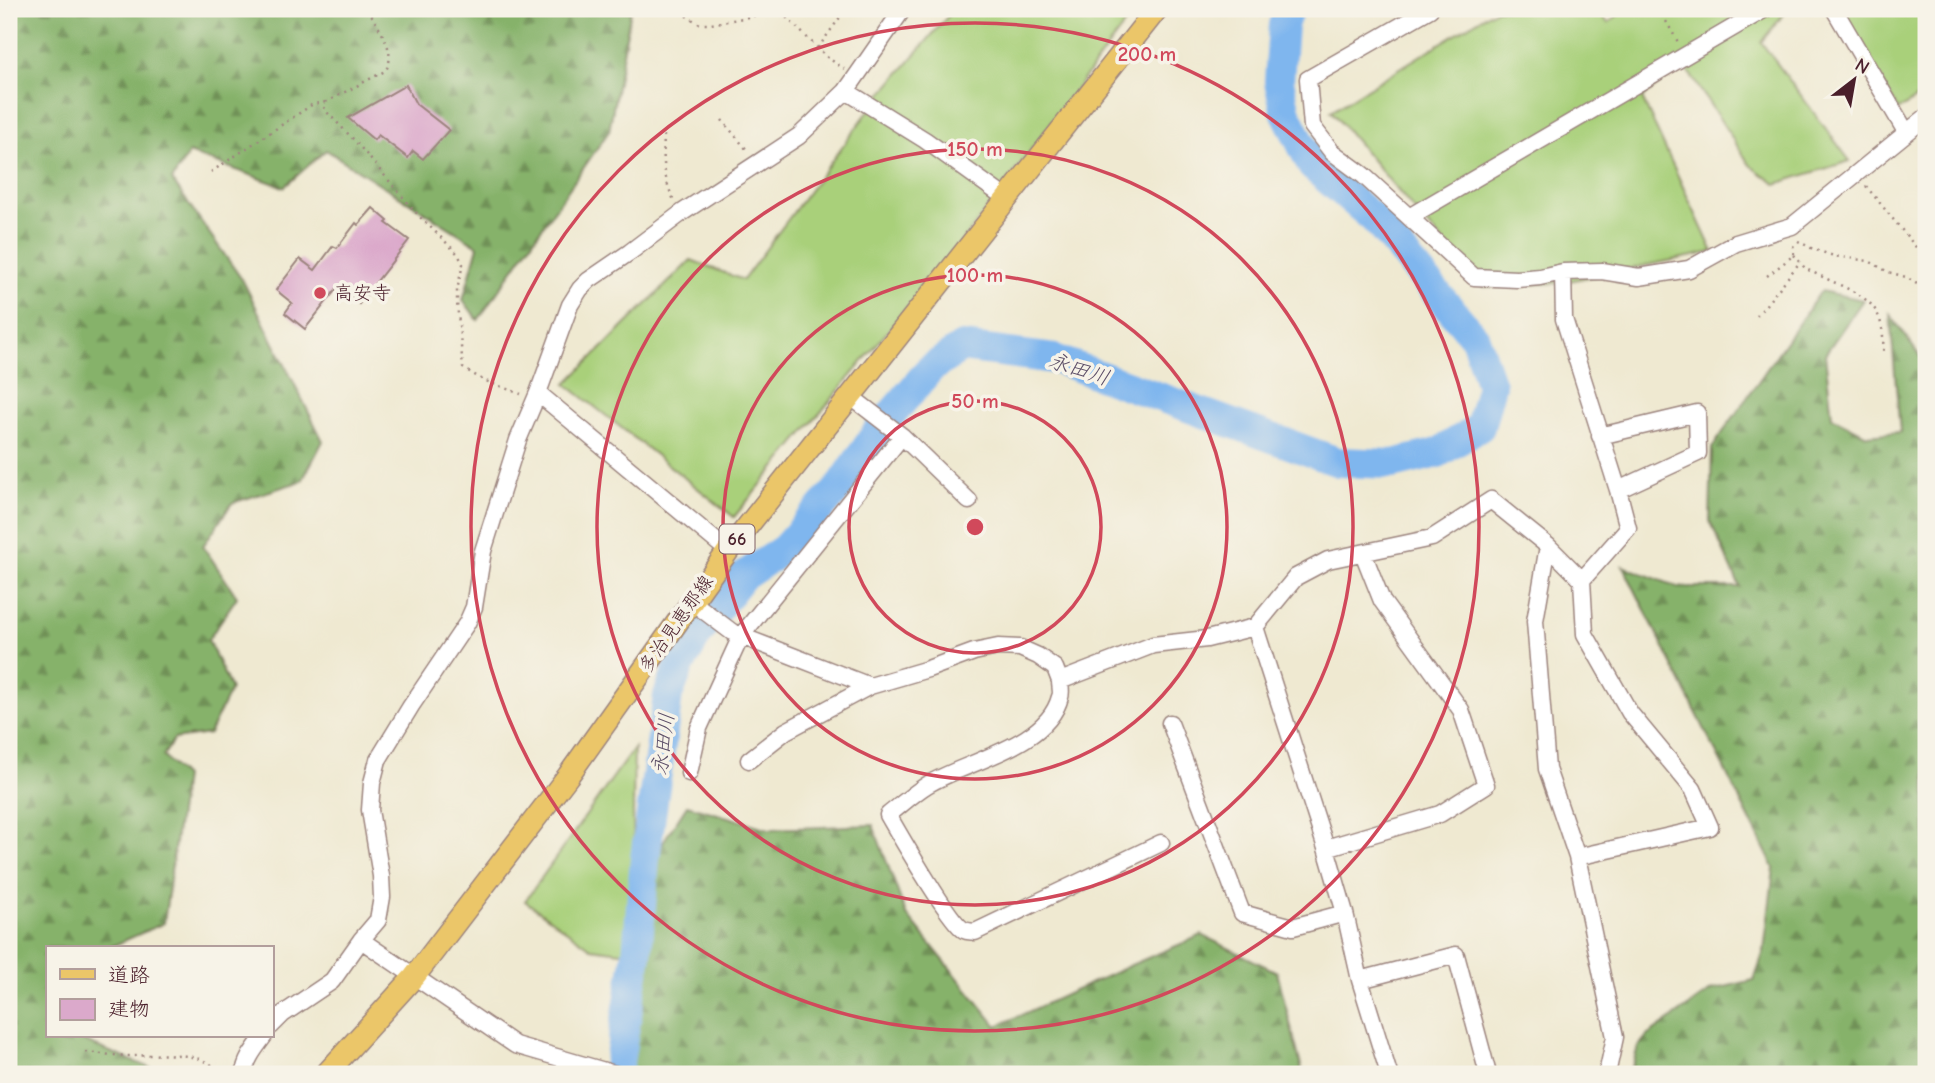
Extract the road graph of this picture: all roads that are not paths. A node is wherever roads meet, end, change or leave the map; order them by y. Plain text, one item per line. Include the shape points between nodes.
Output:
1 (903, 9) edge
2 (1157, 9) edge
3 (1430, 9) edge
4 (1765, 9) edge
5 (1834, 9) edge
6 (851, 84) junction
7 (1926, 117) edge
8 (1906, 132) junction
9 (1007, 199) junction
10 (1409, 217) junction
11 (1563, 272) junction
12 (537, 396) junction
13 (856, 400) junction
14 (898, 434) junction
15 (1600, 436) junction
16 (1618, 491) junction
17 (969, 501) dead end
18 (1548, 546) junction
19 (728, 551) junction
20 (1363, 553) junction
21 (1581, 580) junction
22 (695, 604) junction
23 (1255, 627) junction
24 (736, 634) junction
25 (1060, 681) junction
26 (870, 686) junction
27 (1170, 723) dead end
28 (749, 760) dead end
29 (688, 773) dead end
30 (1161, 843) dead end
31 (1326, 848) junction
32 (1577, 857) junction
33 (1345, 913) junction
34 (361, 940) junction
35 (414, 977) junction
36 (1360, 979) junction
37 (273, 1024) edge
38 (263, 1038) edge
39 (609, 1073) edge
40 (244, 1074) edge
41 (326, 1074) edge
42 (1389, 1074) edge
43 (1488, 1074) edge
44 (1607, 1074) edge

1 - 6 street
2 - 9 main road, 多治見恵那線 / 66
3 - 10 street via 1308,79 1312,126 1332,152
4 - 10 street
5 - 8 street
6 - 9 street
6 - 12 street via 799,136 589,280 570,305
7 - 8 street
8 - 11 street via 1792,226 1736,243 1689,269 1639,277 1602,271
9 - 13 main road, 多治見恵那線 / 66
10 - 11 street via 1474,277 1517,279
11 - 15 street via 1564,319
12 - 19 street
12 - 34 street via 483,551 467,624 378,760 370,810 382,897 378,920
13 - 14 street
13 - 19 main road, 多治見恵那線 / 66
14 - 17 street
14 - 24 street
15 - 16 street
15 - 16 street via 1697,413 1698,453
16 - 21 street via 1628,528
18 - 20 street via 1491,500 1432,538
18 - 21 street
18 - 32 street via 1535,621 1546,769
19 - 22 main road, 多治見恵那線 / 66
20 - 23 street via 1328,560 1296,577
20 - 31 street via 1382,601 1461,710 1486,785 1440,814
21 - 32 street via 1585,634 1630,713 1693,789 1710,827
22 - 24 street
22 - 35 main road, 多治見恵那線 / 66
23 - 25 street via 1153,645
23 - 31 street
24 - 26 street
24 - 29 street via 699,727
25 - 26 street via 1055,668 1038,656 1020,648 998,647
25 - 30 street via 1060,697 1050,718 1029,737 928,784 888,815 911,853 953,918 964,930 975,932
26 - 28 street via 786,732
27 - 33 street via 1242,913 1293,927
31 - 33 street
32 - 44 street via 1615,1037
33 - 36 street
34 - 35 street
34 - 37 street via 332,981
35 - 39 street via 515,1045
35 - 41 main road, 多治見恵那線 / 66
36 - 42 street
36 - 43 street via 1456,955
38 - 40 street

